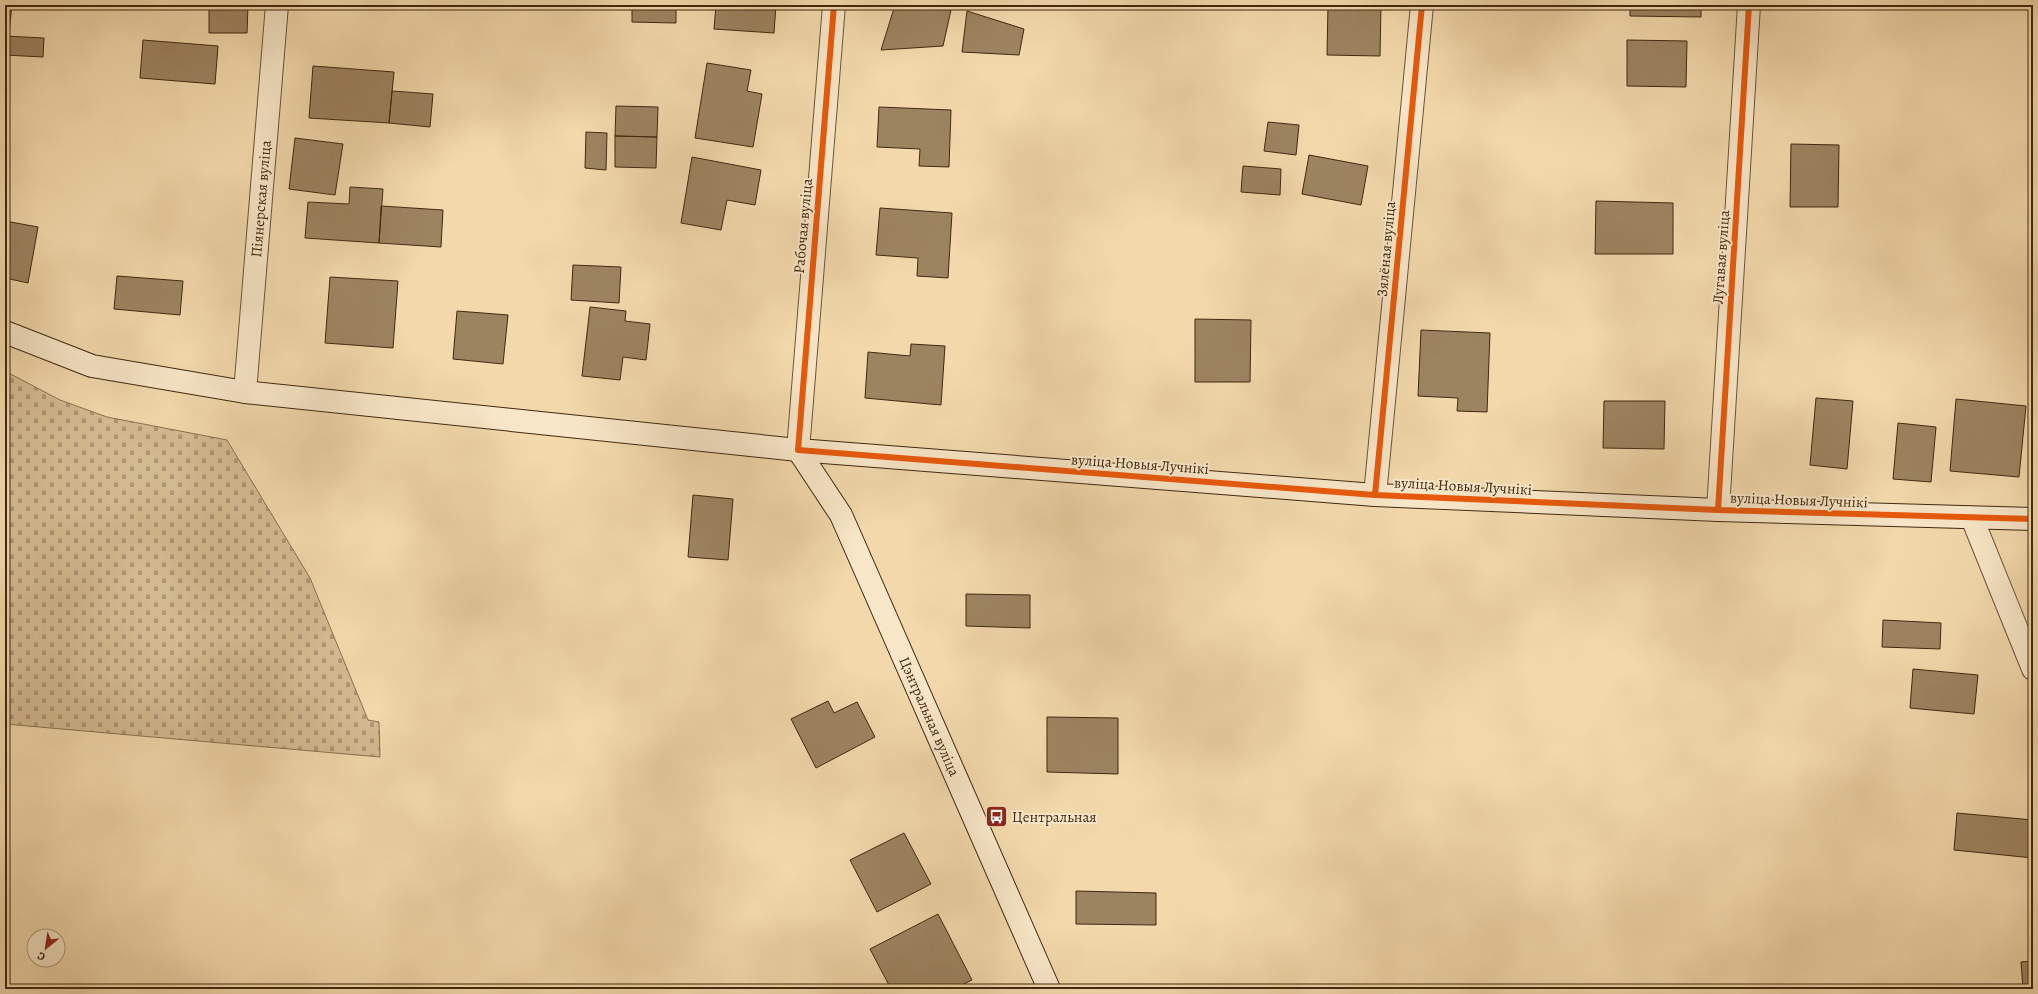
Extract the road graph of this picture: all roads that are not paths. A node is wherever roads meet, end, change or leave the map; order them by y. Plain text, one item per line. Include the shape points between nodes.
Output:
1 (277, 5) edge
2 (834, 5) edge
3 (1422, 5) edge
4 (1749, 5) edge
5 (5, 332) edge
6 (245, 392) junction
7 (798, 450) junction
8 (1375, 495) junction
9 (1718, 510) junction
10 (1972, 518) junction
11 (2033, 519) edge
12 (2033, 669) edge
13 (1049, 989) edge

1 - 6 street, Піянерская вуліца
2 - 7 street, Рабочая вуліца
3 - 8 street, Зялёная вуліца
4 - 9 street, Лугавая вуліца
5 - 6 street, вуліца Новыя Лучнікі via 92,366
6 - 7 street, вуліца Новыя Лучнікі
7 - 8 street, вуліца Новыя Лучнікі
7 - 13 street, Цэнтральная вуліца via 841,515
8 - 9 street, вуліца Новыя Лучнікі
9 - 10 street, вуліца Новыя Лучнікі
10 - 11 street, вуліца Новыя Лучнікі
10 - 12 street

